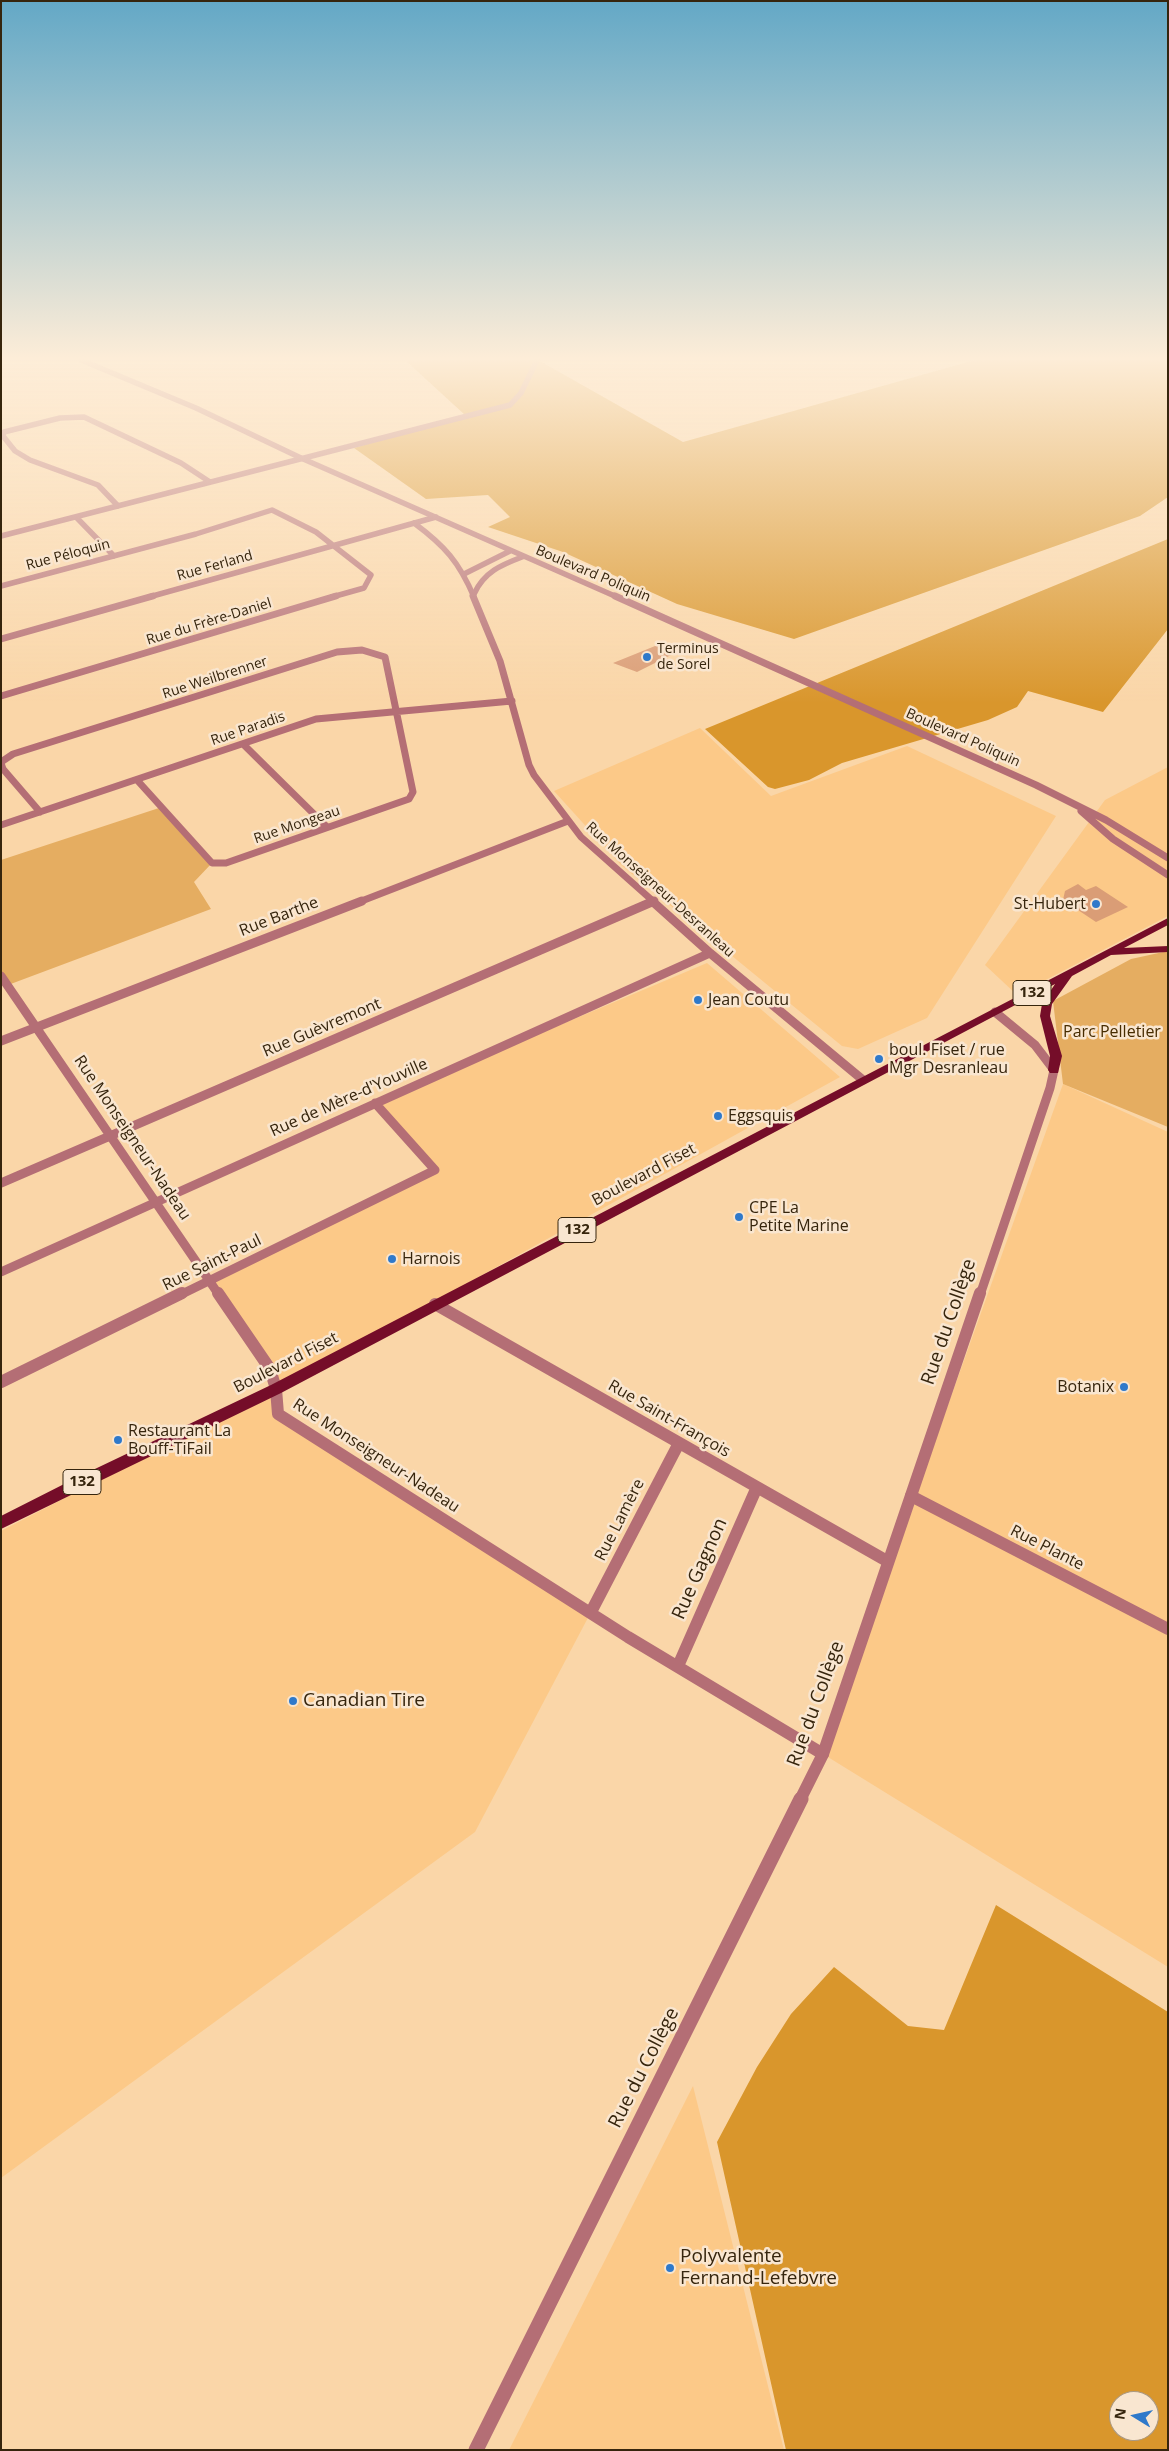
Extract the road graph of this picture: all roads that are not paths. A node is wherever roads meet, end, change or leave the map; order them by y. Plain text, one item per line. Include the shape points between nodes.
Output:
1 (67, 474) edge
2 (198, 474) edge
3 (239, 474) edge
4 (338, 474) edge
5 (210, 482) junction
6 (118, 506) junction
7 (76, 517) junction
8 (436, 517) junction
9 (414, 524) junction
10 (1, 536) edge
11 (335, 546) junction
12 (510, 551) junction
13 (114, 556) junction
14 (522, 557) junction
15 (492, 569) junction
16 (464, 574) junction
17 (1, 586) edge
18 (474, 594) junction
19 (1, 640) edge
20 (1, 696) edge
21 (512, 701) junction
22 (397, 711) junction
23 (243, 744) junction
24 (1, 762) edge
25 (137, 780) junction
26 (1075, 805) junction
27 (40, 812) junction
28 (568, 821) junction
29 (1, 825) edge
30 (327, 828) junction
31 (1168, 858) edge
32 (1168, 875) edge
33 (654, 901) junction
34 (1168, 921) edge
35 (1168, 949) edge
36 (710, 952) junction
37 (1107, 952) junction
38 (1069, 973) junction
39 (1, 976) edge
40 (994, 1012) junction
41 (36, 1027) junction
42 (1, 1041) edge
43 (1054, 1070) junction
44 (863, 1080) junction
45 (375, 1103) junction
46 (111, 1136) junction
47 (1, 1183) edge
48 (156, 1201) junction
49 (1, 1272) edge
50 (210, 1280) junction
51 (436, 1304) junction
52 (1, 1382) edge
53 (276, 1389) junction
54 (679, 1443) junction
55 (757, 1487) junction
56 (911, 1496) junction
57 (1, 1524) edge
58 (887, 1561) junction
59 (591, 1612) junction
60 (1168, 1629) edge
61 (678, 1666) junction
62 (823, 1754) junction
63 (476, 2450) edge

1 - 6 street via 98,485
2 - 5 street
3 - 5 street
4 - 8 street, Boulevard Poliquin
5 - 6 street
6 - 7 street
7 - 10 street
7 - 13 street
8 - 9 street, Rue Ferland
8 - 12 street, Boulevard Poliquin
9 - 11 street, Rue Ferland
9 - 16 street, Rue Monseigneur-Desranleau via 450,552
11 - 13 street, Rue Péloquin via 312,529 272,510
11 - 19 street, Rue Ferland
11 - 20 street, Rue du Frère-Daniel via 371,575 364,588
12 - 14 street, Boulevard Poliquin
12 - 16 street
13 - 17 street, Rue Péloquin
14 - 15 street
14 - 26 street, Boulevard Poliquin via 818,686
15 - 16 street
15 - 18 street via 480,580
16 - 18 street, Rue Monseigneur-Desranleau
18 - 21 street, Rue Monseigneur-Desranleau
21 - 22 street, Rue Paradis
21 - 28 street, Rue Monseigneur-Desranleau via 529,765
22 - 23 street, Rue Paradis via 316,719
22 - 24 street, Rue Weilbrenner via 385,657 378,652 348,650 13,754
22 - 30 street, Rue Mongeau via 413,792 409,799
23 - 25 street, Rue Paradis
23 - 30 street
24 - 27 street, Rue Weilbrenner via 3,769
25 - 27 street, Rue Paradis
25 - 30 street, Rue Mongeau via 212,863 226,863
26 - 31 street, Boulevard Poliquin
26 - 32 street, Boulevard Poliquin via 1096,827
27 - 29 street, Rue Paradis
28 - 33 street, Rue Monseigneur-Desranleau via 581,837
28 - 41 street, Rue Barthe
33 - 36 street, Rue Monseigneur-Desranleau
33 - 46 street, Rue Guèvremont
34 - 37 main road, Boulevard Fiset / 132
35 - 37 main road
36 - 44 street, Rue Monseigneur-Desranleau
36 - 45 street, Rue de Mère-d'Youville
37 - 38 main road, Boulevard Fiset / 132
38 - 40 main road, Boulevard Fiset / 132
38 - 43 main road via 1046,1004 1045,1016 1056,1056
39 - 41 street, Rue Monseigneur-Nadeau
40 - 43 street via 1040,1049
40 - 44 main road, Boulevard Fiset / 132
41 - 42 street, Rue Barthe
41 - 46 street, Rue Monseigneur-Nadeau
43 - 56 street, Rue du Collège via 1045,1105
44 - 51 main road, Boulevard Fiset / 132
45 - 48 street, Rue de Mère-d'Youville
45 - 50 street, Rue Saint-Paul via 435,1170
46 - 47 street, Rue Guèvremont
46 - 48 street, Rue Monseigneur-Nadeau
48 - 49 street, Rue de Mère-d'Youville
48 - 50 street, Rue Monseigneur-Nadeau
50 - 52 street, Rue Saint-Paul
50 - 53 street, Rue Monseigneur-Nadeau via 270,1368
51 - 53 main road, Boulevard Fiset / 132
51 - 54 street, Rue Saint-François
53 - 57 main road, Boulevard Fiset / 132
53 - 59 street, Rue Monseigneur-Nadeau via 278,1414
54 - 55 street, Rue Saint-François
54 - 59 street, Rue Lamère
55 - 58 street, Rue Saint-François
55 - 61 street, Rue Gagnon
56 - 58 street, Rue du Collège
56 - 60 street, Rue Plante
58 - 62 street, Rue du Collège
59 - 61 street, Rue Monseigneur-Nadeau
61 - 62 street, Rue Monseigneur-Nadeau
62 - 63 street, Rue du Collège

